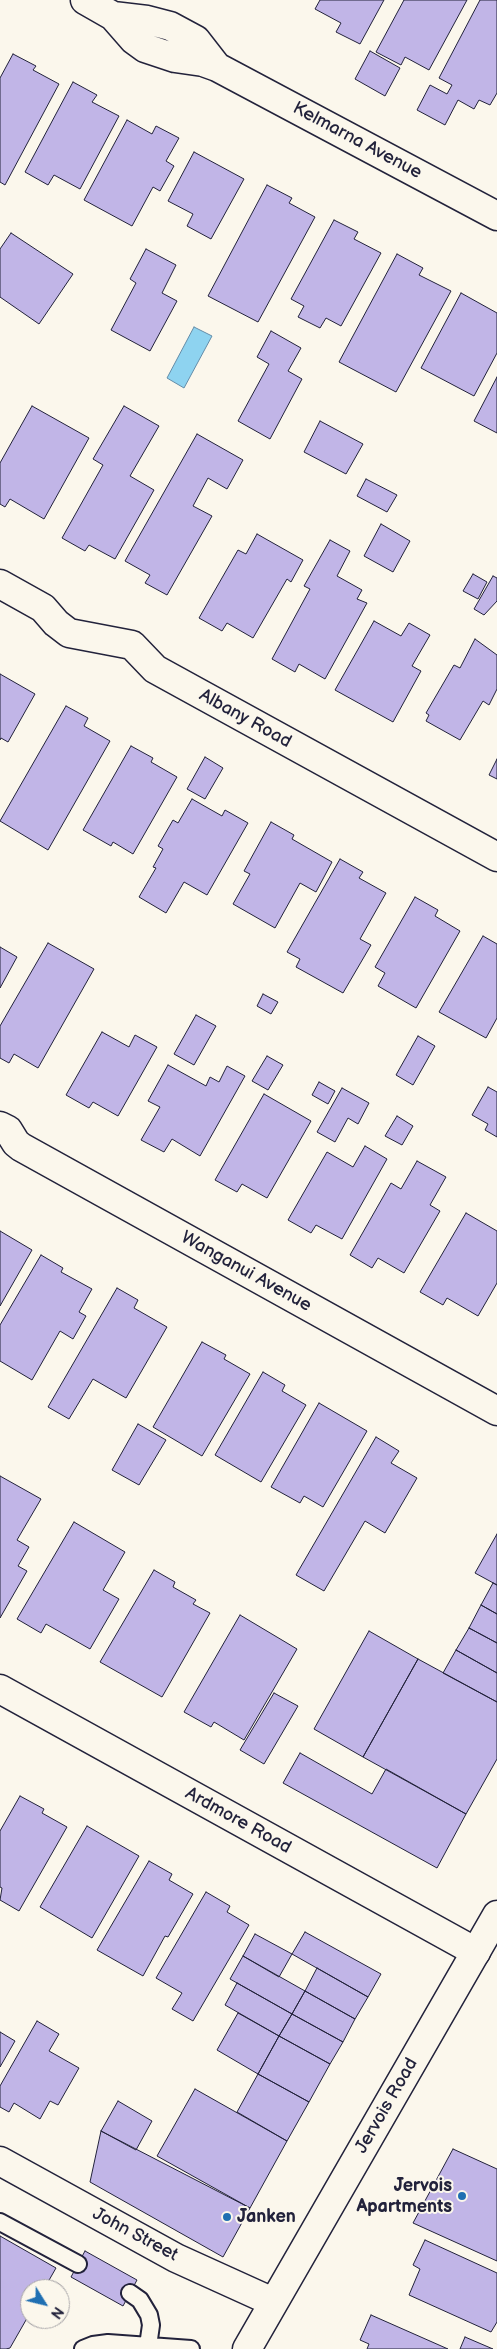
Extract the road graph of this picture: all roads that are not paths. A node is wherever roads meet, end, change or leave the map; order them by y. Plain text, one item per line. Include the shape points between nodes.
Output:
1 (86, 0) edge
2 (497, 216) edge
3 (0, 584) edge
4 (497, 858) edge
5 (0, 1126) edge
6 (497, 1411) edge
7 (0, 1690) edge
8 (497, 1915) edge
9 (476, 1952) junction
10 (0, 2161) edge
11 (0, 2222) edge
12 (78, 2264) dead end
13 (130, 2293) dead end
14 (273, 2302) junction
15 (148, 2346) junction
16 (83, 2349) edge
17 (191, 2349) edge
18 (247, 2349) edge

1 - 2 street, Kelmarna Avenue via 113,16 170,26 196,40 217,67
3 - 4 street, Albany Road via 43,608 69,633 132,645 155,669
5 - 6 street, Wanganui Avenue via 8,1130 21,1147
7 - 9 street, Ardmore Road
8 - 9 street, Jervois Road
9 - 14 street, Jervois Road
10 - 14 street, John Street via 176,2258
11 - 12 lane
13 - 15 lane via 140,2300 149,2315
14 - 18 street, Jervois Road
15 - 16 lane via 108,2343
15 - 17 lane

